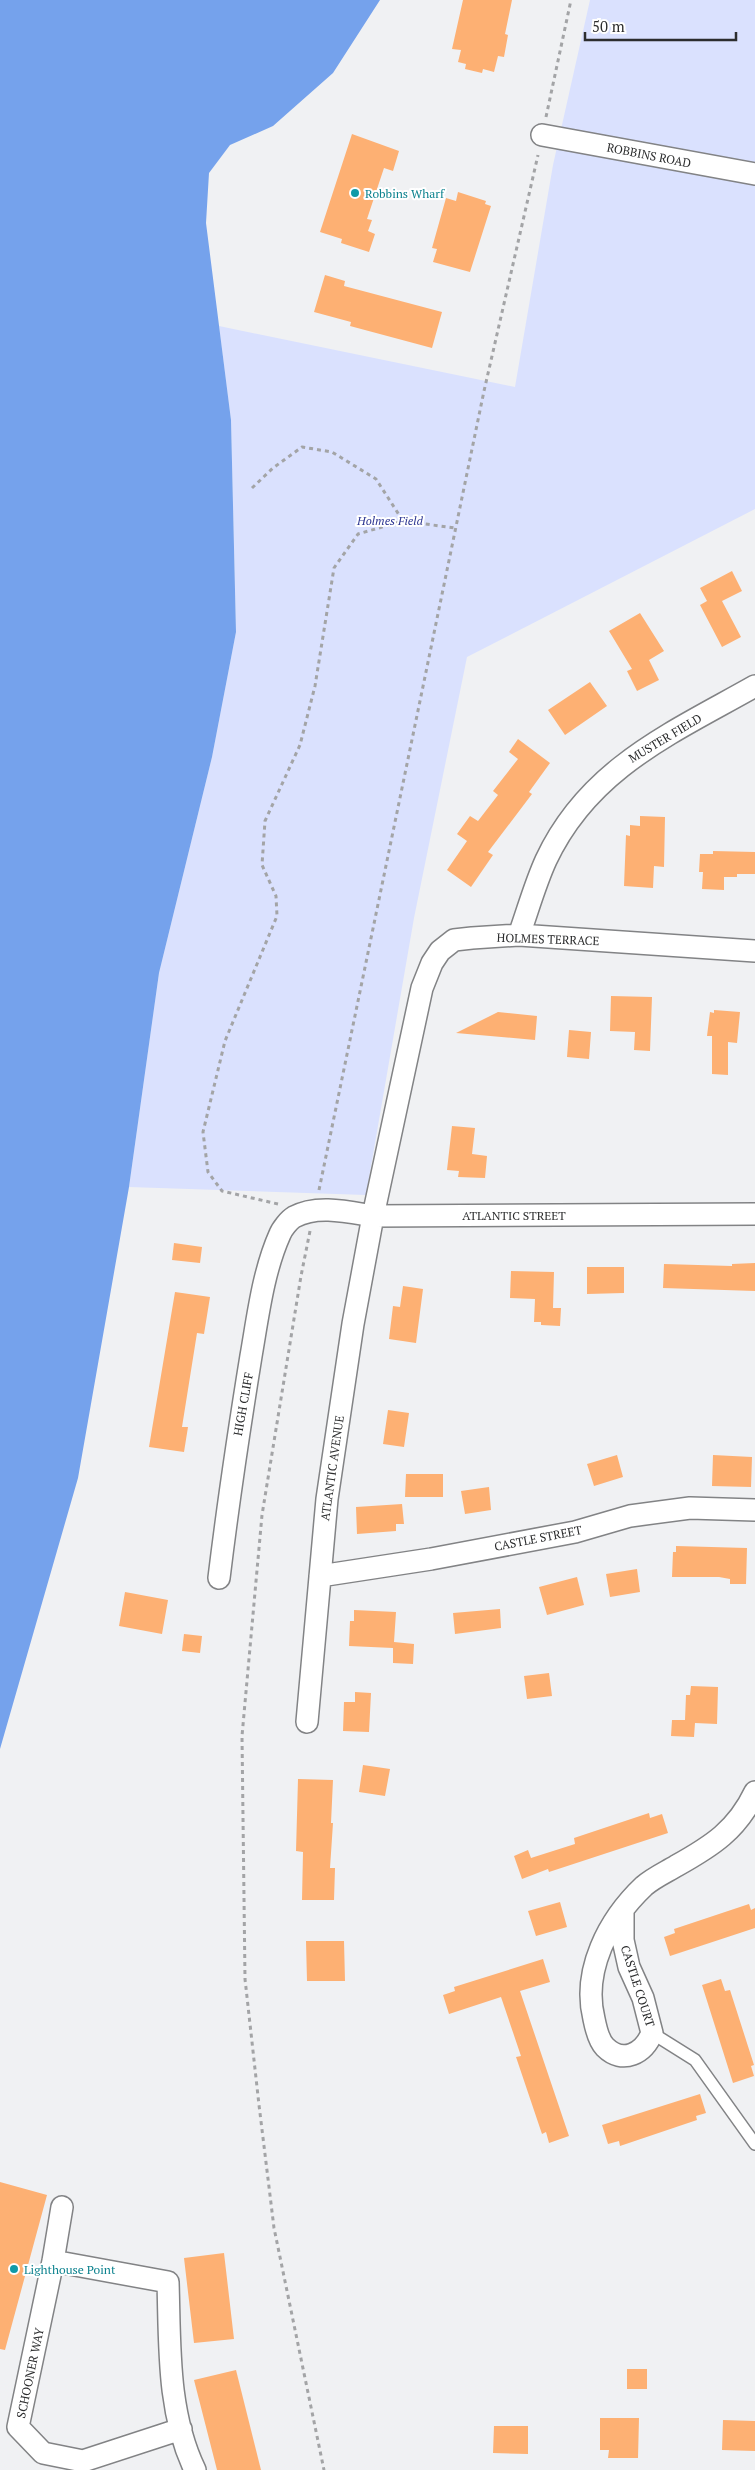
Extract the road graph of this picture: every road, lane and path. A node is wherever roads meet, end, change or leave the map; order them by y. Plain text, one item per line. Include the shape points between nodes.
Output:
1 (542, 135) dead end
2 (755, 174) edge
3 (252, 488) dead end
4 (403, 521) junction
5 (455, 528) dead end
6 (755, 686) edge
7 (519, 935) junction
8 (755, 951) edge
9 (314, 1212) junction
10 (755, 1214) edge
11 (373, 1216) junction
12 (280, 1232) joint
13 (755, 1510) edge
14 (320, 1576) junction
15 (219, 1578) dead end
16 (307, 1722) dead end
17 (755, 1792) edge
18 (623, 1911) junction
19 (652, 2033) junction
20 (755, 2144) edge
21 (62, 2207) dead end
22 (53, 2261) junction
23 (180, 2429) junction
24 (195, 2470) edge

1 - 2 street, ROBBINS ROAD
3 - 4 path via 302,447 332,452 376,479
4 - 5 path
4 - 9 path via 358,534 334,568 315,686 300,744 265,821 262,865 276,896 277,916 224,1041 203,1132 208,1172 222,1191
6 - 7 street, MUSTER FIELD via 650,745 619,767 582,804 547,860
7 - 8 street, HOLMES TERRACE
7 - 11 street, HOLMES TERRACE via 454,940 440,951 432,963 422,988
9 - 11 street, ATLANTIC STREET via 336,1210
9 - 12 street, ATLANTIC STREET via 294,1217
10 - 11 street, ATLANTIC STREET
11 - 14 street, ATLANTIC AVENUE via 330,1480
12 - 15 street, HIGH CLIFF via 259,1310 233,1464
13 - 14 street, CASTLE STREET via 690,1508 640,1515 575,1532
14 - 16 street, ATLANTIC AVENUE
17 - 18 street, CASTLE COURT via 747,1809 727,1834 644,1886
18 - 19 street, CASTLE COURT via 623,1940 629,1967 643,1998
18 - 19 street, CASTLE COURT via 601,1948 591,1976 591,2009 604,2046 619,2056 643,2049
19 - 20 lane via 695,2060
21 - 22 street, SCHOONER WAY
22 - 23 street via 168,2282 170,2373
22 - 23 street, SCHOONER WAY via 18,2427 43,2453 83,2461
23 - 24 street

